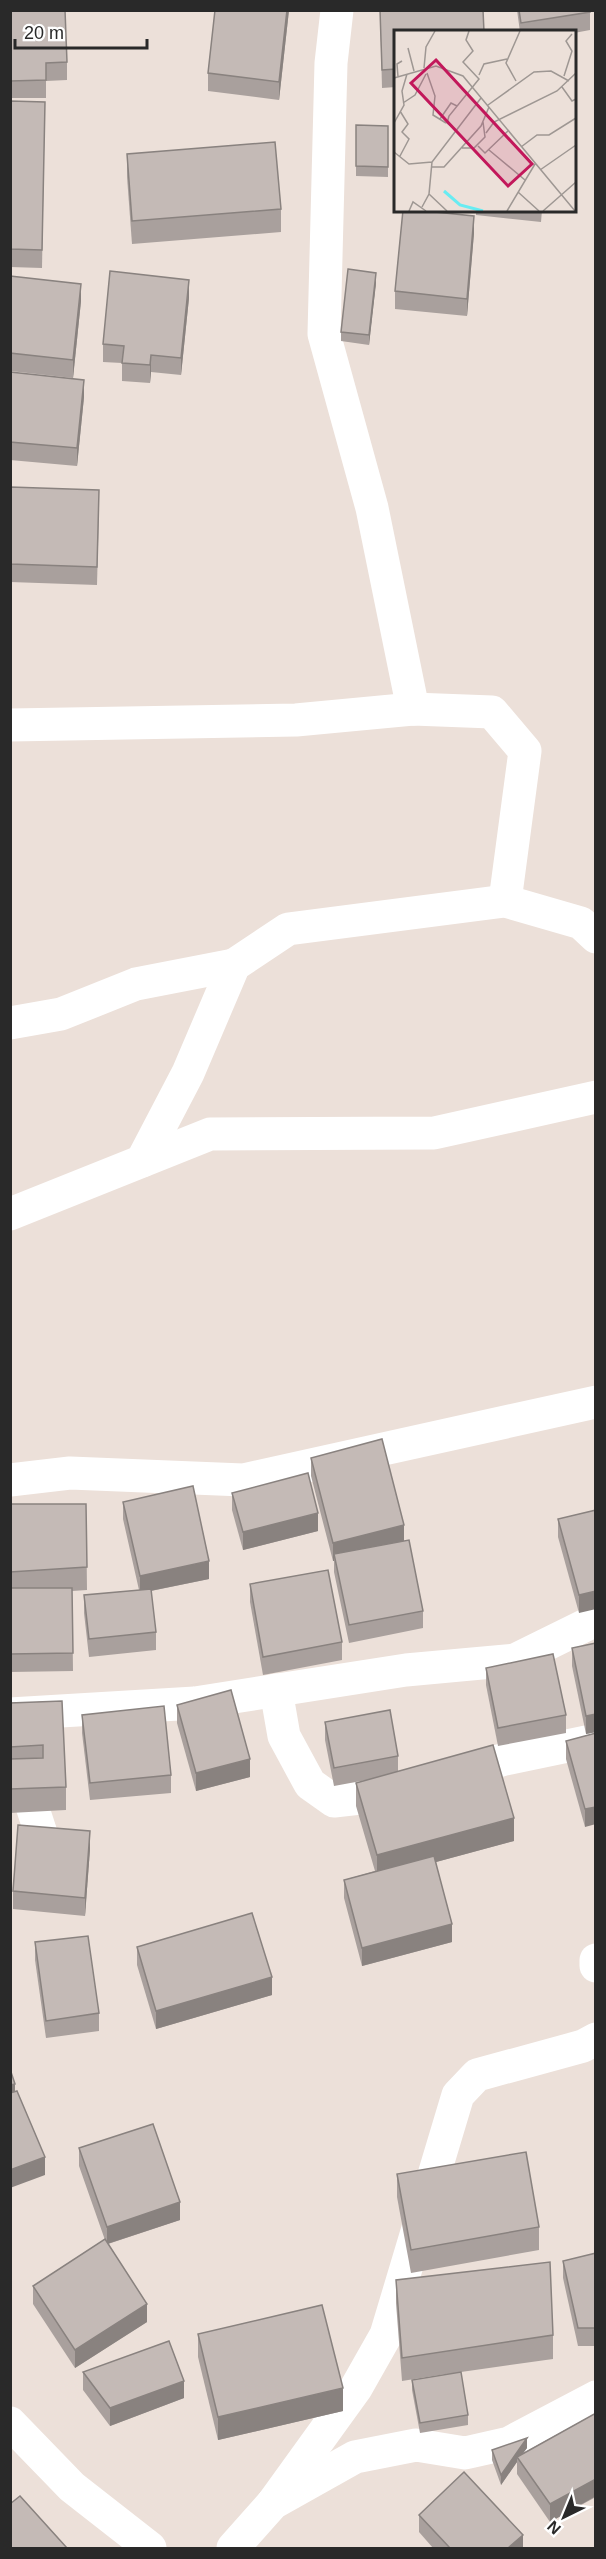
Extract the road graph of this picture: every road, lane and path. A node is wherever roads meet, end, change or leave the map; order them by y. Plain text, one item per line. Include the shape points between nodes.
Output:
1 (337, 10) edge
2 (412, 709) junction
3 (10, 725) edge
4 (506, 901) junction
5 (596, 937) edge
6 (234, 965) junction
7 (10, 1023) edge
8 (596, 1097) edge
9 (142, 1161) junction
10 (10, 1214) edge
11 (593, 1411) edge
12 (10, 1480) edge
13 (596, 1620) edge
14 (276, 1690) junction
15 (24, 1714) edge
16 (596, 1740) edge
17 (54, 1875) edge
18 (596, 1960) edge
19 (596, 1966) edge
20 (596, 2039) edge
21 (596, 2397) edge
22 (10, 2423) edge
23 (273, 2503) junction
24 (150, 2548) edge
25 (233, 2548) edge

1 - 2 street via 331,63 324,334 372,508
2 - 3 street via 296,720
2 - 4 street via 492,712 525,751
4 - 5 street via 581,923
4 - 6 street via 288,929
6 - 7 street via 136,984 61,1014
6 - 9 street via 188,1073
8 - 9 street via 434,1133 210,1134
9 - 10 street
11 - 12 street via 243,1480 70,1473
13 - 14 street via 515,1660 406,1670
14 - 15 street via 195,1703
14 - 16 street via 284,1736 310,1784 334,1801 378,1796 505,1759
15 - 17 street via 33,1806
18 - 19 street
20 - 23 street via 477,2075 458,2095 386,2335 356,2388
21 - 23 street via 509,2443 465,2453 416,2445 355,2457
22 - 24 street via 72,2487
23 - 25 street

